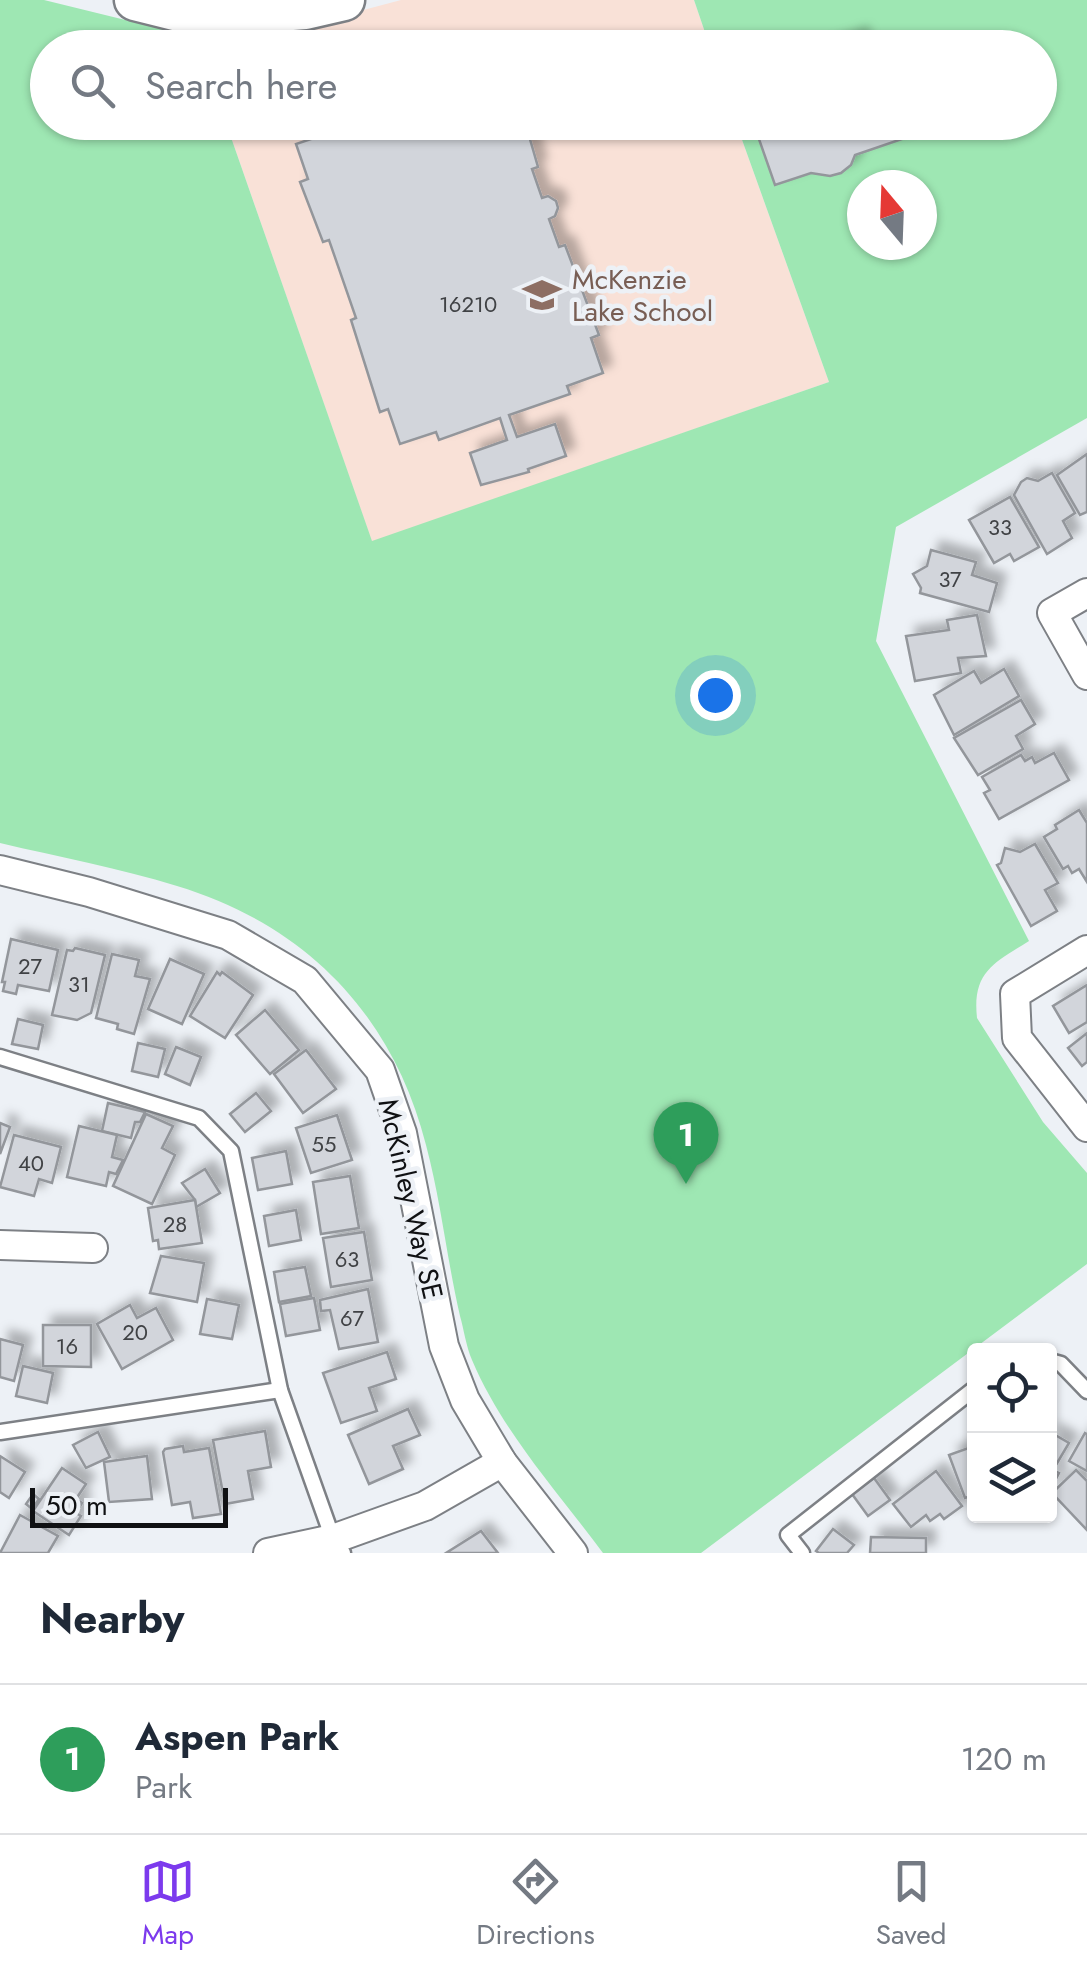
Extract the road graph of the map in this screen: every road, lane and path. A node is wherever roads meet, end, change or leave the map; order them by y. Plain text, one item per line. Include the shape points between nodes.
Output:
1 (135, 0) edge
2 (344, 0) edge
3 (1087, 593) edge
4 (1087, 675) edge
5 (0, 870) edge
6 (1087, 950) edge
7 (0, 1057) edge
8 (1087, 1127) edge
9 (0, 1245) edge
10 (93, 1248) dead end
11 (1057, 1363) edge
12 (280, 1390) junction
13 (1087, 1392) edge
14 (967, 1394) edge
15 (0, 1432) edge
16 (502, 1462) junction
17 (338, 1546) edge
18 (268, 1553) edge
19 (573, 1553) edge
20 (802, 1553) edge

1 - 2 street via 203,17 305,10
3 - 4 street via 1052,614
5 - 16 street, McKinley Way SE via 228,935 305,980 380,1070 402,1133 444,1346 465,1400
6 - 8 street via 1014,994 1017,1038
7 - 12 lane via 198,1118 231,1151
9 - 10 street
11 - 13 lane
12 - 15 lane
12 - 17 lane
14 - 20 lane via 788,1535
16 - 17 street
16 - 19 street, McKinley Way SE
17 - 18 street

